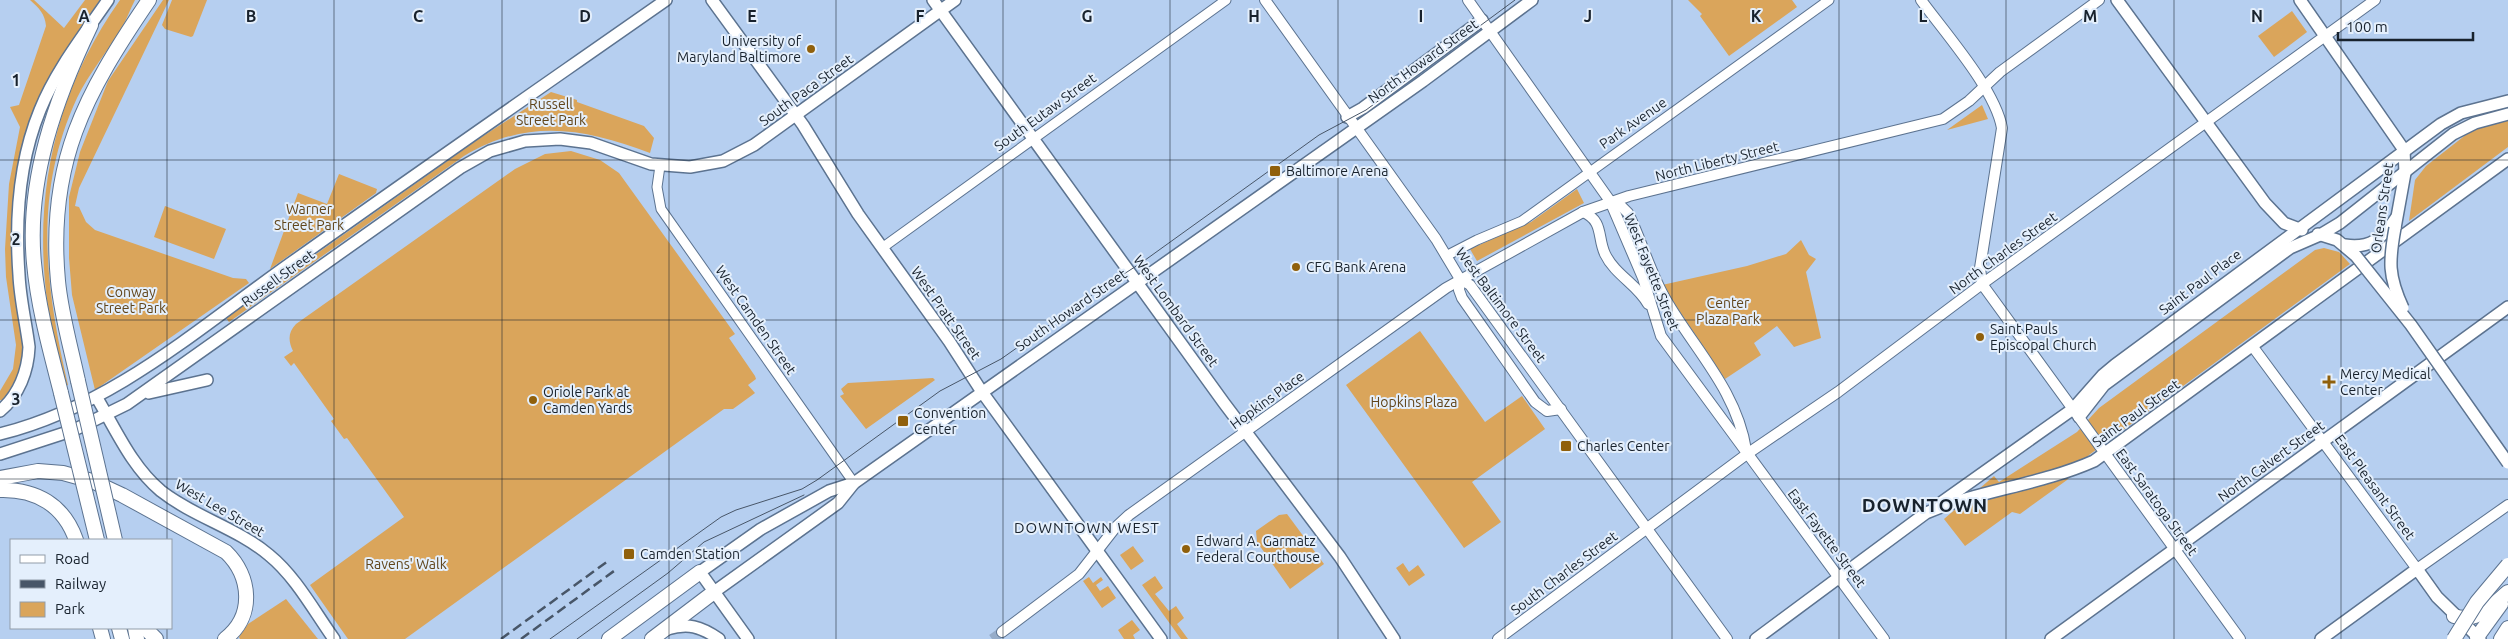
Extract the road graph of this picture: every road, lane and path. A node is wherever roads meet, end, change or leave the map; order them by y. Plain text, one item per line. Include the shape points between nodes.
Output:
1 (108, 0) edge
2 (149, 0) edge
3 (666, 0) edge
4 (712, 0) edge
5 (933, 0) edge
6 (955, 0) edge
7 (1226, 0) edge
8 (1265, 0) edge
9 (1468, 0) edge
10 (1532, 0) edge
11 (1829, 0) edge
12 (1921, 0) edge
13 (2099, 0) edge
14 (2117, 0) edge
15 (2300, 0) edge
16 (2375, 0) edge
17 (941, 11) junction
18 (1482, 20) junction
19 (91, 25) junction
20 (1490, 31) junction
21 (2326, 36) junction
22 (1984, 87) junction
23 (2508, 101) edge
24 (2508, 114) edge
25 (796, 116) junction
26 (1347, 117) junction
27 (2206, 123) junction
28 (1356, 129) junction
29 (1032, 138) junction
30 (2404, 150) junction
31 (2508, 159) edge
32 (660, 166) junction
33 (1590, 171) junction
34 (2405, 173) junction
35 (1610, 201) junction
36 (2334, 203) junction
37 (1583, 212) junction
38 (2396, 222) junction
39 (2298, 228) junction
40 (2320, 235) junction
41 (2345, 245) junction
42 (882, 248) junction
43 (1446, 256) junction
44 (1643, 278) junction
45 (1460, 279) junction
46 (1137, 282) junction
47 (1982, 284) junction
48 (1661, 291) junction
49 (2508, 307) edge
50 (1652, 312) junction
51 (2411, 325) junction
52 (2253, 347) junction
53 (206, 380) dead end
54 (982, 392) junction
55 (138, 397) junction
56 (97, 398) junction
57 (1561, 409) junction
58 (0, 411) edge
59 (2076, 413) junction
60 (107, 415) junction
61 (1246, 432) junction
62 (0, 434) edge
63 (2323, 442) junction
64 (0, 454) edge
65 (1747, 454) junction
66 (2105, 454) junction
67 (2508, 463) edge
68 (0, 478) edge
69 (854, 483) junction
70 (0, 490) edge
71 (2508, 505) edge
72 (1926, 513) junction
73 (1646, 528) junction
74 (76, 539) edge
75 (98, 539) edge
76 (116, 539) edge
77 (2174, 549) junction
78 (1097, 551) junction
79 (2508, 565) edge
80 (2417, 569) junction
81 (700, 572) junction
82 (1840, 577) junction
83 (714, 592) junction
84 (2508, 593) edge
85 (2454, 616) junction
86 (2508, 628) edge
87 (146, 629) edge
88 (665, 630) junction
89 (1002, 632) tunnel mouth
90 (2478, 638) edge
91 (156, 639) edge
92 (225, 639) edge
93 (334, 639) edge
94 (609, 639) edge
95 (652, 639) edge
96 (718, 639) edge
97 (748, 639) edge
98 (1161, 639) edge
99 (1394, 639) edge
100 (1498, 639) edge
101 (1727, 639) edge
102 (1756, 639) edge
103 (1884, 639) edge
104 (2051, 639) edge
105 (2240, 639) edge
106 (2321, 639) edge
107 (2454, 639) edge
108 (2501, 639) edge

1 - 19 main road
2 - 76 highway, bridge via 122,39 77,123 62,172 57,225 58,281
3 - 56 main road, Russell Street via 264,281 150,365
4 - 25 main road, West Pratt Street
5 - 17 main road, West Lombard Street
6 - 17 main road, South Paca Street
7 - 29 street, South Eutaw Street
8 - 26 main road, West Baltimore Street
9 - 18 main road, West Fayette Street
10 - 20 main road, North Howard Street
11 - 33 street, Park Avenue
12 - 22 main road
13 - 22 main road, North Liberty Street
14 - 27 main road, Orleans Street
15 - 21 main road
16 - 21 main road, North Charles Street
17 - 25 main road, South Paca Street
17 - 29 main road, West Lombard Street
18 - 20 main road, West Fayette Street
18 - 26 main road, North Howard Street
19 - 58 main road via 68,57 41,109 26,155 18,244 29,358 19,387
19 - 75 highway, bridge via 58,100 42,159 35,198 34,261 42,315
20 - 28 main road, North Howard Street
20 - 33 main road, West Fayette Street
21 - 27 main road, North Charles Street
21 - 30 main road
22 - 35 main road, North Liberty Street via 1954,113 1932,124
22 - 47 main road via 1996,107 2002,128 1981,261
23 - 30 main road, Saint Paul Place via 2461,113
24 - 34 main road, Saint Paul Place via 2475,123 2453,134
25 - 32 main road, South Paca Street via 733,158 702,166
25 - 42 main road, West Pratt Street
26 - 28 main road, West Baltimore Street
27 - 39 main road, Orleans Street via 2273,213 2284,223
27 - 47 main road, North Charles Street
28 - 43 main road, West Baltimore Street
28 - 46 main road, South Howard Street
29 - 42 street, South Eutaw Street
29 - 46 main road, West Lombard Street
30 - 34 main road, Orleans Street
30 - 36 main road, Saint Paul Place
31 - 52 main road, Saint Paul Street
32 - 55 main road, Russell Street via 591,144 560,138 525,141 490,151 460,168
32 - 69 street, West Camden Street via 657,187 661,209
33 - 35 main road, West Fayette Street
33 - 43 street, Park Avenue via 1522,221
34 - 38 main road, Orleans Street
34 - 40 main road, Saint Paul Place
35 - 37 main road, North Liberty Street
35 - 44 main road, West Fayette Street
35 - 48 main road via 1628,213
36 - 39 main road, Saint Paul Place
36 - 40 main road
37 - 45 main road, North Liberty Street
37 - 50 main road via 1600,228 1607,258
38 - 41 main road via 2373,243 2359,247
38 - 51 main road, Orleans Street, bridge via 2390,272
39 - 40 main road, Orleans Street
39 - 59 main road, Saint Paul Place via 2103,374
40 - 41 main road, Orleans Street
40 - 59 main road, Saint Paul Place via 2290,248 2104,385
41 - 51 main road, Orleans Street, bridge
42 - 54 main road, West Pratt Street
43 - 45 main road, West Baltimore Street
44 - 48 main road
44 - 50 main road, West Fayette Street
45 - 57 main road, West Baltimore Street via 1470,286
45 - 57 main road via 1462,298 1531,396 1547,411
45 - 61 main road, Hopkins Place
46 - 54 main road, South Howard Street
46 - 61 main road, West Lombard Street
47 - 59 main road, East Saratoga Street
47 - 65 main road, North Charles Street via 1838,392
48 - 65 main road via 1716,374 1738,418
49 - 63 main road, North Calvert Street
50 - 65 main road, West Fayette Street via 1661,336
51 - 67 main road, Orleans Street, bridge
52 - 63 main road, East Pleasant Street
52 - 66 main road, Saint Paul Street
53 - 55 main road
54 - 69 main road, South Howard Street
54 - 78 main road, West Pratt Street
55 - 60 main road, Russell Street
56 - 60 main road, West Lee Street
56 - 62 main road, Russell Street via 43,421
57 - 73 main road, West Baltimore Street
59 - 66 main road, East Saratoga Street
59 - 72 main road, Saint Paul Place
60 - 64 main road, Russell Street via 52,438
60 - 93 main road, West Lee Street via 135,463 150,481 178,503 268,554 281,566
61 - 78 main road, Hopkins Place via 1129,515 1114,528
61 - 99 main road, West Lombard Street via 1340,557
63 - 77 main road, North Calvert Street
63 - 80 main road, East Pleasant Street
65 - 73 main road, North Charles Street
65 - 82 main road, East Fayette Street
66 - 72 main road, Saint Paul Street via 2071,471 1952,502
66 - 77 main road, East Saratoga Street
68 - 92 highway via 38,471 63,473 92,481 217,546 239,566 245,584 246,604 237,626
69 - 81 main road, South Howard Street via 833,488
69 - 83 main road, South Howard Street via 838,504
70 - 74 highway via 29,492 50,502 69,523
71 - 80 main road
72 - 82 main road, Saint Paul Street
73 - 100 main road, South Charles Street
73 - 101 main road, West Baltimore Street
77 - 104 main road, North Calvert Street
77 - 105 main road, East Saratoga Street
78 - 89 main road, Hopkins Place via 1072,581
78 - 98 main road, West Pratt Street
79 - 107 highway, bridge via 2477,602
80 - 85 main road, East Pleasant Street
80 - 106 main road
81 - 83 main road
81 - 94 highway
82 - 102 main road, Saint Paul Street
82 - 103 main road, East Fayette Street
83 - 88 highway
83 - 97 main road
84 - 85 highway via 2475,617 2464,620
84 - 90 highway
85 - 90 main road, East Pleasant Street
86 - 108 highway
87 - 91 highway
88 - 95 highway
88 - 96 main road via 686,624 702,628

